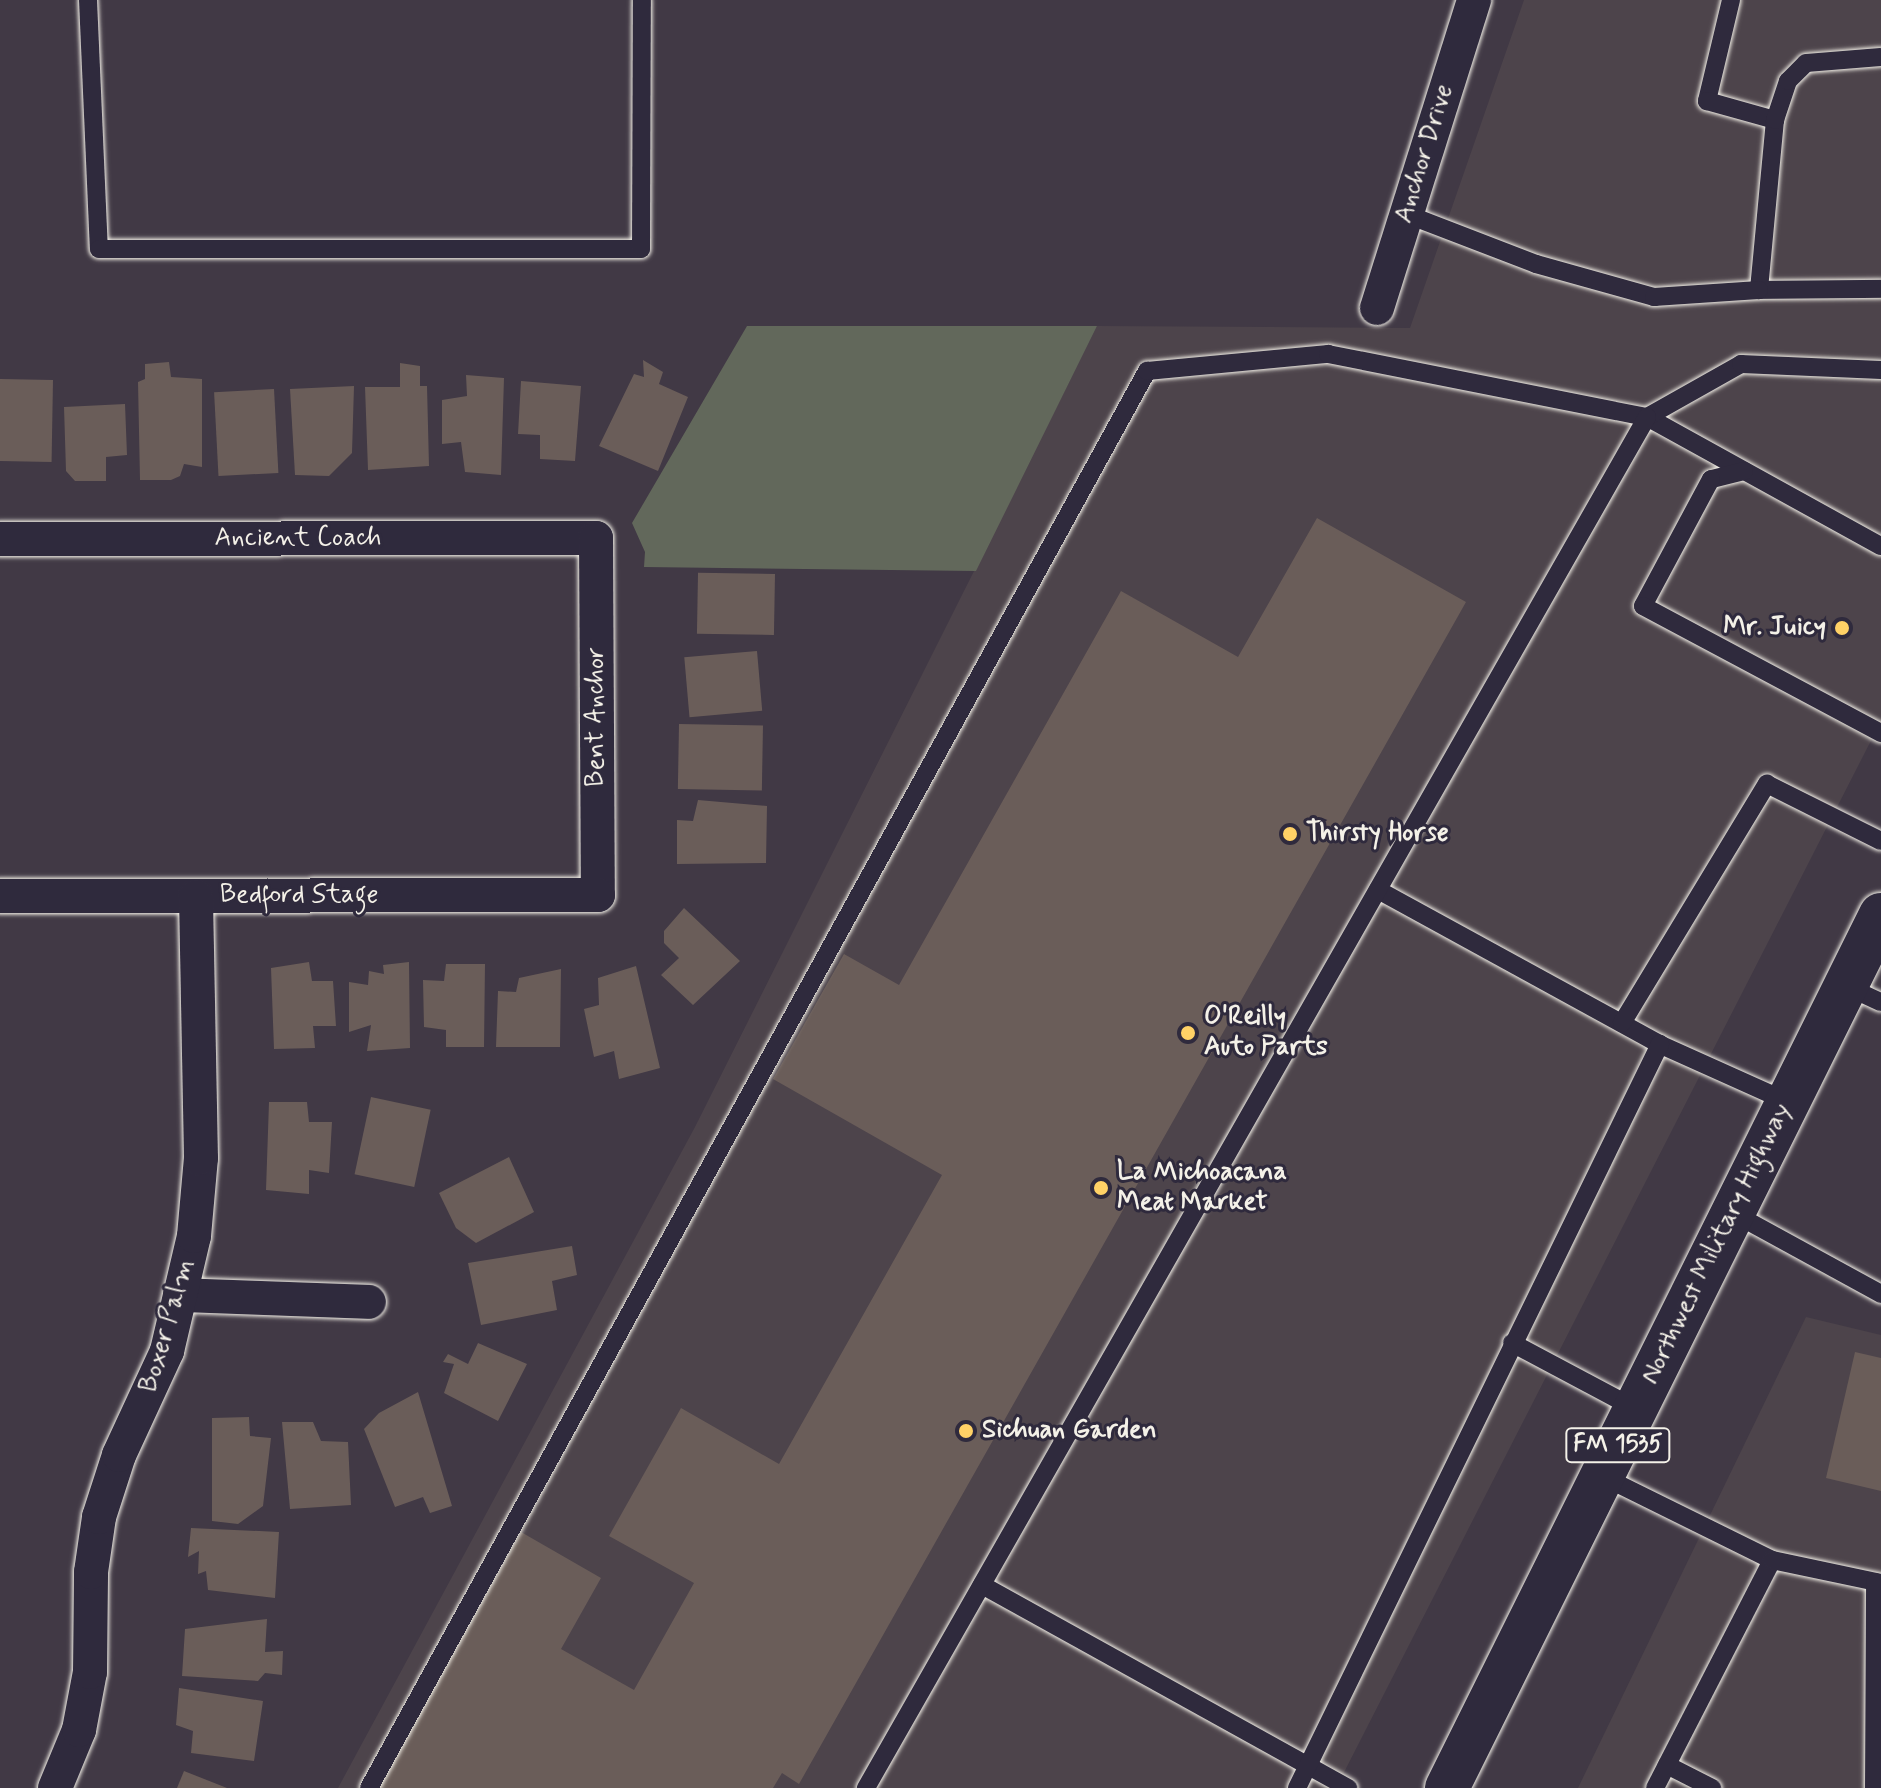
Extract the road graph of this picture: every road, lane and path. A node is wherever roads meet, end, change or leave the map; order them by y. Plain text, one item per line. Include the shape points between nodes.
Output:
1 (88, 0) edge
2 (642, 0) edge
3 (1474, 0) edge
4 (1731, 0) edge
5 (1881, 57) edge
6 (1775, 120) junction
7 (1406, 214) junction
8 (1881, 289) edge
9 (1759, 290) junction
10 (1377, 308) dead end
11 (1881, 370) edge
12 (1647, 417) junction
13 (1744, 471) junction
14 (596, 538) joint
15 (0, 539) edge
16 (1881, 546) edge
17 (1881, 733) edge
18 (1881, 841) edge
19 (1378, 890) junction
20 (598, 895) joint
21 (0, 896) edge
22 (196, 896) junction
23 (1881, 915) edge
24 (1863, 994) edge
25 (1622, 1023) junction
26 (1660, 1044) junction
27 (1788, 1102) junction
28 (1733, 1213) junction
29 (1881, 1294) edge
30 (180, 1295) junction
31 (369, 1302) dead end
32 (1512, 1343) junction
33 (1636, 1409) junction
34 (1602, 1476) junction
35 (1772, 1560) junction
36 (1878, 1583) edge
37 (982, 1585) junction
38 (1310, 1764) junction
39 (1667, 1765) junction
40 (55, 1788) edge
41 (369, 1788) edge
42 (866, 1788) edge
43 (1297, 1788) edge
44 (1348, 1788) edge
45 (1447, 1788) edge
46 (1655, 1788) edge
47 (1712, 1788) edge
48 (1874, 1788) edge

1 - 2 lane via 99,249 641,249
3 - 7 street, Anchor Drive
4 - 6 lane via 1707,101
5 - 6 lane via 1806,63 1788,81
6 - 9 lane
7 - 9 lane via 1536,264 1654,297
7 - 10 street, Anchor Drive
8 - 9 lane
11 - 12 lane via 1741,364
12 - 13 lane
12 - 19 lane
12 - 41 lane via 1328,354 1147,371
13 - 16 lane
13 - 17 lane via 1711,479 1643,606
14 - 15 street, Ancient Coach
14 - 20 street, Bent Anchor
18 - 25 lane via 1767,784
19 - 25 lane
19 - 37 lane
20 - 22 street, Bedford Stage
21 - 22 street, Bedford Stage
22 - 30 street, Boxer Palm via 201,1158 194,1236
23 - 24 main road, Northwest Military Highway / FM 1535
24 - 27 main road, Northwest Military Highway / FM 1535
25 - 26 lane
26 - 27 lane
26 - 32 lane
27 - 28 main road, Northwest Military Highway / FM 1535
28 - 29 lane
28 - 33 main road, Northwest Military Highway / FM 1535
30 - 31 street
30 - 40 street, Boxer Palm via 167,1351 119,1455 99,1517 91,1572 90,1672 79,1730
32 - 33 lane
32 - 38 lane
33 - 34 main road, Northwest Military Highway / FM 1535
34 - 35 lane
34 - 45 main road, Northwest Military Highway / FM 1535
35 - 36 lane
35 - 39 lane
36 - 48 lane
37 - 38 lane
37 - 42 lane
38 - 43 lane
38 - 44 lane
39 - 46 lane
39 - 47 lane

